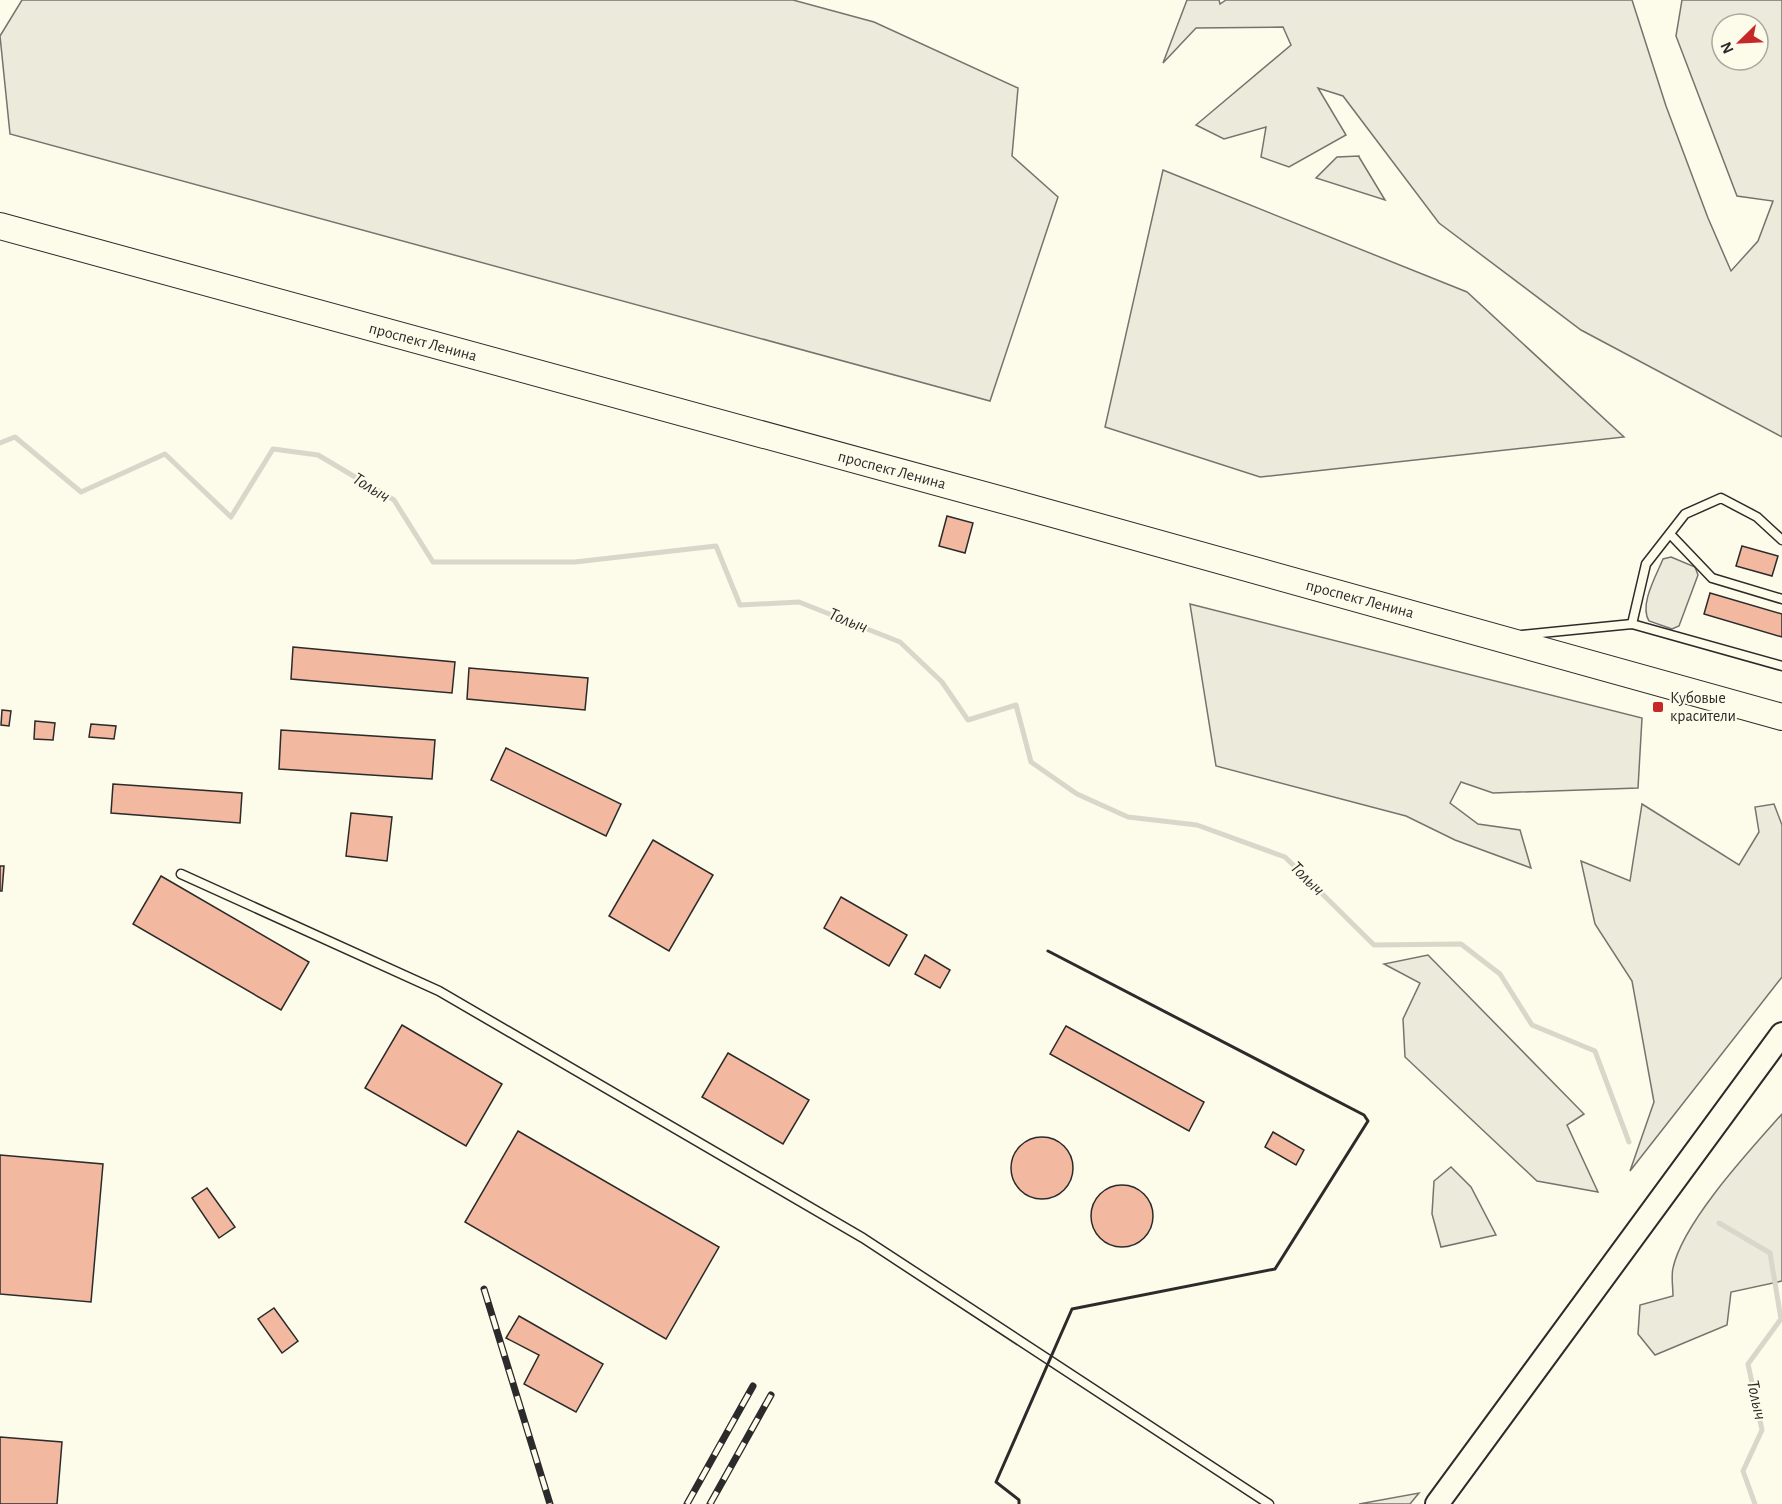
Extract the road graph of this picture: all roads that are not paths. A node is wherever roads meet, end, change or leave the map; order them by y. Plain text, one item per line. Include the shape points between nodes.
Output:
1 (0, 226) edge
2 (1670, 534) junction
3 (1782, 540) edge
4 (1782, 598) edge
5 (1632, 624) junction
6 (1501, 638) junction
7 (1782, 666) edge
8 (1782, 717) edge
9 (181, 874) dead end
10 (1782, 1034) edge
11 (1269, 1504) edge
12 (1437, 1504) edge

1 - 6 main road, проспект Ленина
2 - 3 lane via 1685,514 1721,498 1758,517
2 - 4 lane via 1712,578
2 - 5 lane via 1646,564
5 - 6 lane
5 - 7 lane
6 - 8 main road, проспект Ленина
9 - 11 lane via 439,992 863,1238
10 - 12 street

